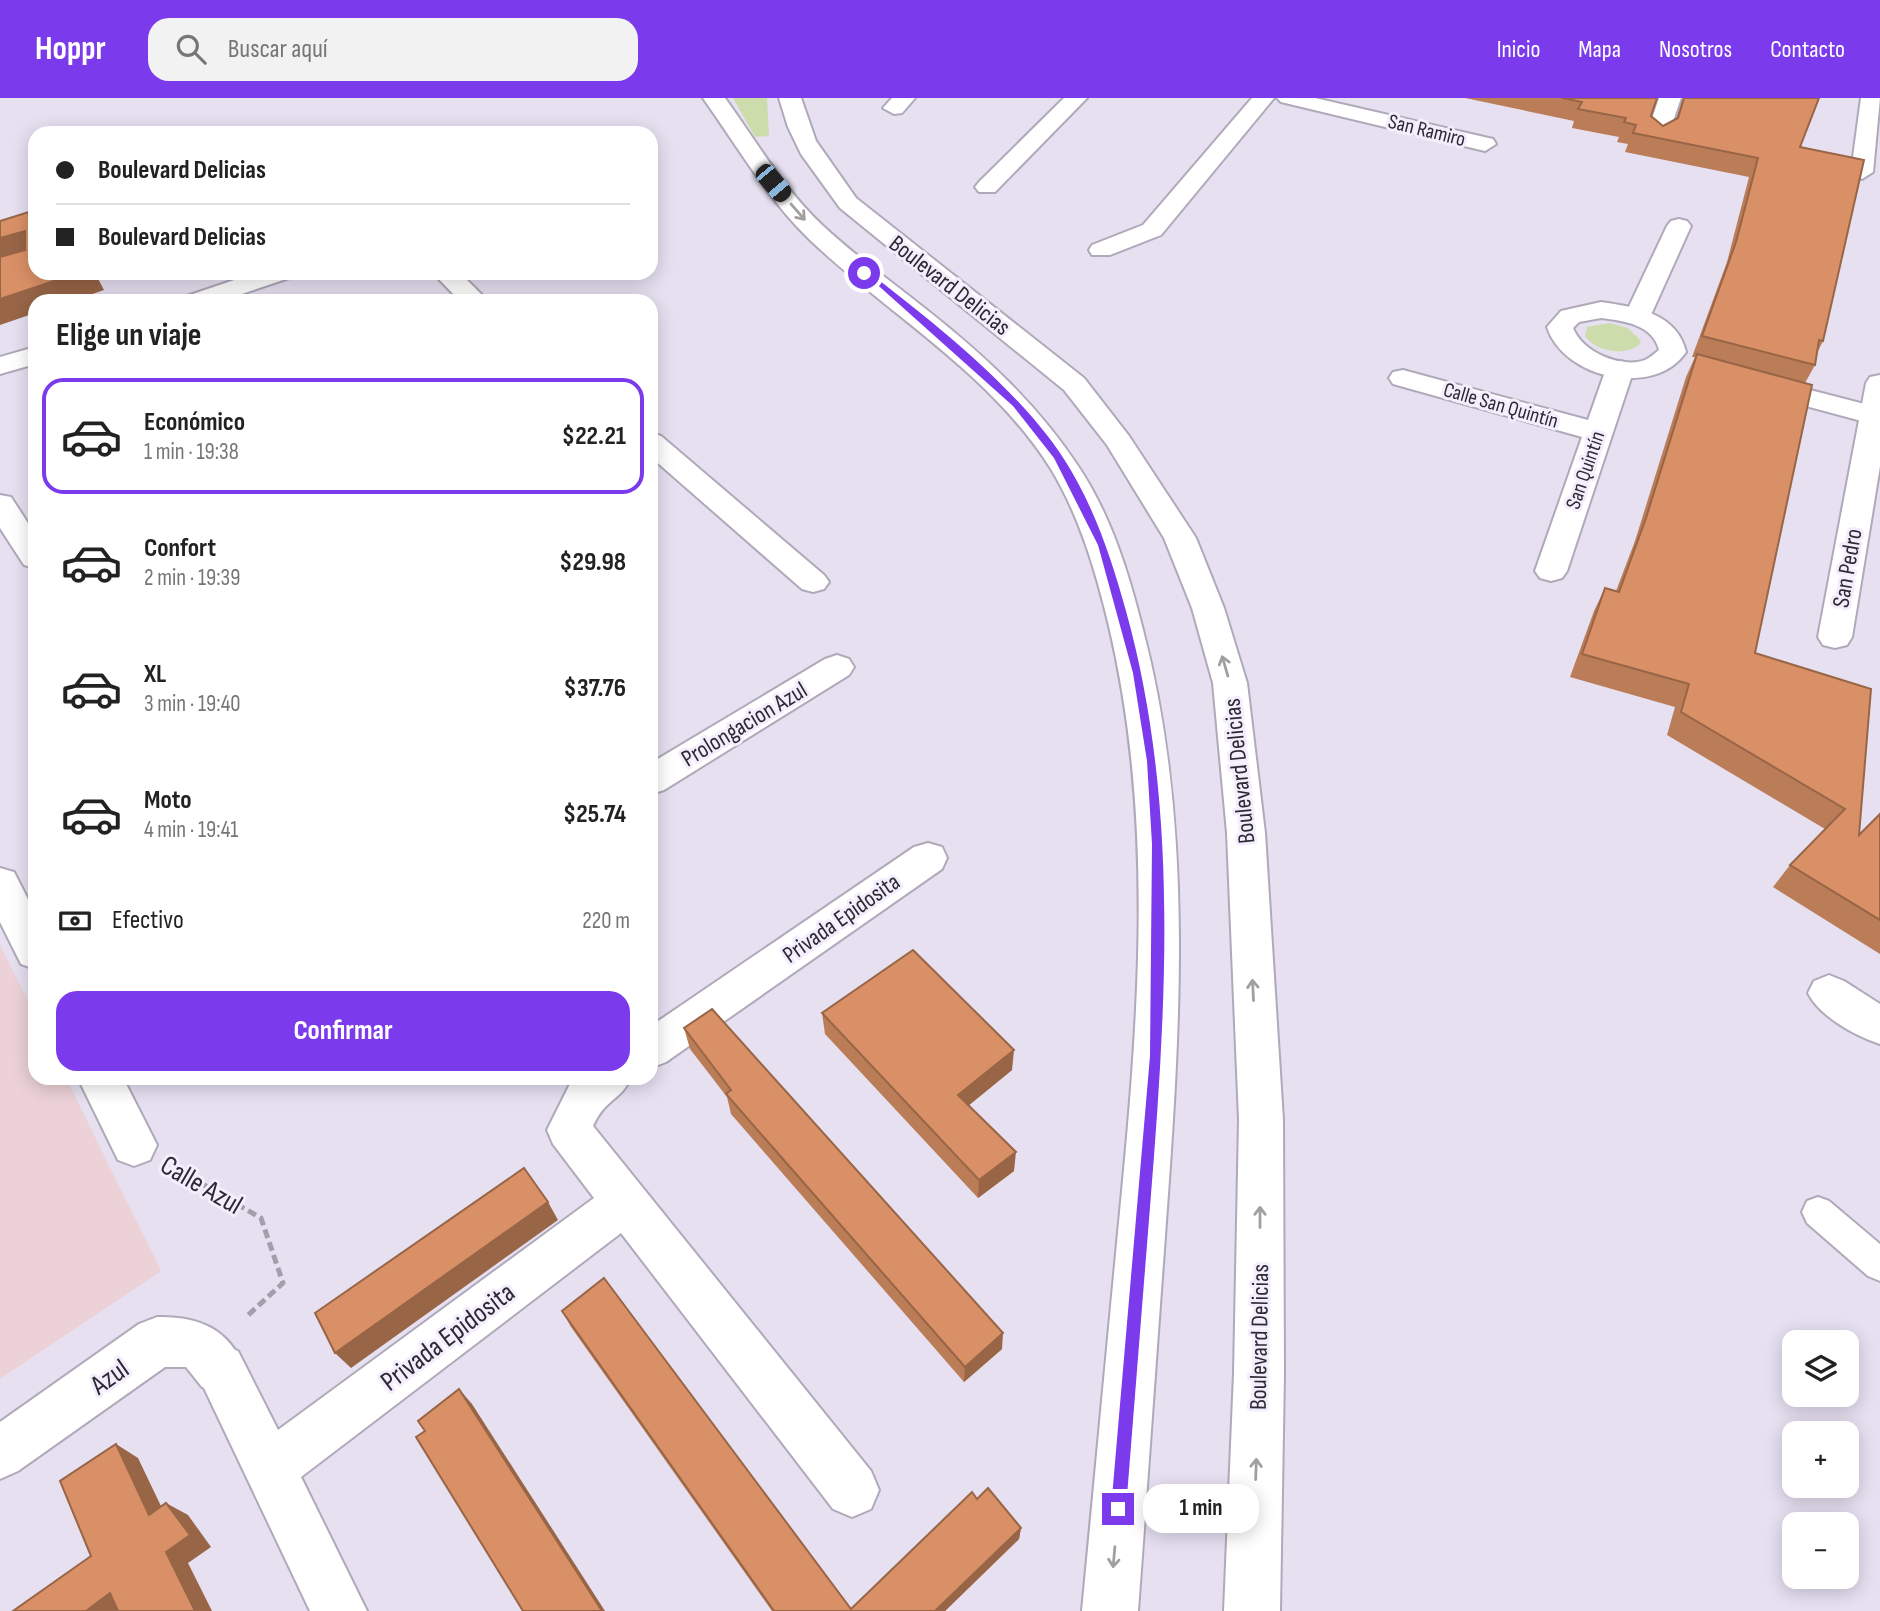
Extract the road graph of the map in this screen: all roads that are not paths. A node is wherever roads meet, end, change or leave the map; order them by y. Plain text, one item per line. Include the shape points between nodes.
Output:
1 (714, 98) edge
2 (790, 98) edge
3 (1076, 98) edge
4 (1263, 98) edge
5 (1287, 98) edge
6 (1670, 98) edge
7 (1872, 98) edge
8 (1657, 136) edge
9 (1485, 144) dead end
10 (781, 151) junction
11 (1862, 172) edge
12 (986, 187) dead end
13 (1679, 226) dead end
14 (1101, 250) dead end
15 (259, 280) edge
16 (453, 280) edge
17 (217, 294) edge
18 (468, 294) edge
19 (1637, 317) junction
20 (28, 357) edge
21 (0, 366) edge
22 (1620, 369) junction
23 (1404, 378) dead end
24 (1732, 378) edge
25 (1880, 383) edge
26 (1878, 416) edge
27 (1598, 432) junction
28 (658, 448) edge
29 (0, 504) edge
30 (28, 547) edge
31 (1551, 571) dead end
32 (814, 582) dead end
33 (1835, 637) dead end
34 (837, 667) dead end
35 (658, 776) edge
36 (928, 858) dead end
37 (0, 883) edge
38 (28, 938) edge
39 (1829, 993) dead end
40 (1880, 1026) edge
41 (658, 1044) edge
42 (104, 1085) edge
43 (598, 1085) edge
44 (134, 1145) road end
45 (624, 1203) junction
46 (1818, 1212) dead end
47 (1880, 1265) edge
48 (0, 1453) edge
49 (269, 1468) junction
50 (852, 1490) dead end
51 (339, 1611) edge
52 (1110, 1611) edge
53 (1252, 1611) edge

1 - 10 street, Boulevard Delicias
2 - 10 street, Boulevard Delicias via 795,121
3 - 12 street
4 - 14 street via 1152,230
5 - 9 street, San Ramiro
6 - 8 street
7 - 11 street
10 -> 52 street, Boulevard Delicias via 803,219 1016,404 1058,457 1103,545 1138,673 1152,761 1158,844 1156,1056
53 -> 10 street, Boulevard Delicias via 1261,1121 1241,765 1230,683 1208,608 1180,538 1119,442 1074,384 848,203 822,172
13 - 19 street
15 - 17 street
16 - 18 street
19 - 22 street via 1666,333 1680,364
19 - 22 street via 1584,312 1571,315 1558,330 1570,350
20 - 21 street
22 - 27 street, San Quintín
23 - 27 street, Calle San Quintín
24 - 26 street
25 - 26 street, San Pedro
26 - 33 street, San Pedro
27 - 31 street, San Quintín
28 - 32 street
29 - 30 street
34 - 35 street, Prolongacion Azul
36 - 41 street, Privada Epidosita
37 - 38 street
39 - 40 street
42 - 44 street, Calle Azul
43 - 45 street via 585,1094 569,1130
45 - 49 street, Privada Epidosita
45 - 50 street
46 - 47 lane
48 - 49 street, Azul via 157,1342 188,1341 215,1360
49 - 51 street

